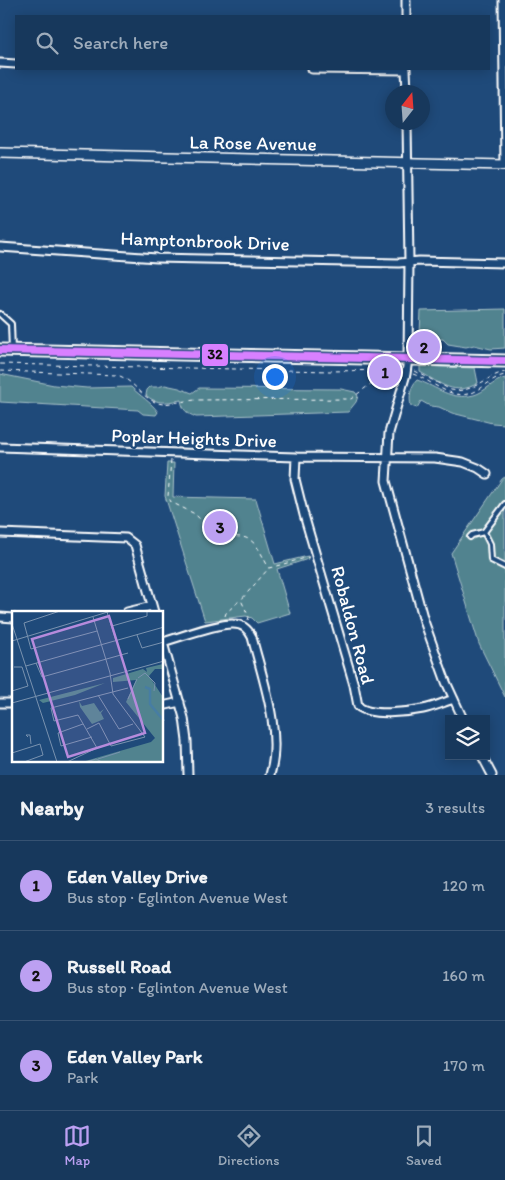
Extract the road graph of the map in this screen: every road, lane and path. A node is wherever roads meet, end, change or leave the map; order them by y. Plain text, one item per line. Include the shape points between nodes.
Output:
1 (406, 0) edge
2 (503, 0) edge
3 (406, 15) edge
4 (0, 64) edge
5 (15, 64) edge
6 (406, 70) edge
7 (504, 71) edge
8 (407, 85) edge
9 (407, 130) edge
10 (0, 153) edge
11 (408, 163) junction
12 (505, 165) edge
13 (0, 247) edge
14 (409, 262) junction
15 (505, 263) edge
16 (0, 314) edge
17 (0, 350) edge
18 (12, 350) junction
19 (408, 358) junction
20 (505, 361) edge
21 (0, 364) edge
22 (396, 370) dead end
23 (0, 371) edge
24 (415, 371) dead end
25 (505, 372) edge
26 (399, 374) dead end
27 (412, 374) dead end
28 (505, 375) edge
29 (0, 447) edge
30 (171, 454) junction
31 (296, 457) junction
32 (386, 457) junction
33 (487, 474) dead end
34 (505, 504) edge
35 (484, 532) junction
36 (0, 533) edge
37 (470, 537) dead end
38 (316, 555) junction
39 (505, 567) edge
40 (269, 568) junction
41 (241, 600) junction
42 (153, 609) edge
43 (136, 611) edge
44 (225, 616) dead end
45 (245, 627) junction
46 (164, 640) edge
47 (164, 644) edge
48 (454, 699) junction
49 (180, 702) junction
50 (164, 706) edge
51 (461, 715) edge
52 (484, 760) edge
53 (188, 775) edge
54 (270, 775) edge
55 (492, 775) edge

1 - 3 street
2 - 7 street
4 - 5 street
6 - 8 street
7 - 12 street
9 - 11 street
10 - 11 street, La Rose Avenue
11 - 12 street, La Rose Avenue
11 - 14 street
13 - 14 street, Hamptonbrook Drive via 157,258
14 - 15 street, Hamptonbrook Drive
14 - 19 street
16 - 18 lane via 11,324
17 - 18 main road
18 - 19 main road
19 - 20 main road
19 - 32 street
21 - 22 path
23 - 26 path via 117,375 129,380 148,398 163,404 195,400 351,399 377,379
24 - 25 path via 458,391 475,388 495,374
27 - 28 path via 449,392 464,395
29 - 30 street, Poplar Heights Drive
30 - 31 street, Poplar Heights Drive
30 - 40 path via 168,496 171,502 195,514 216,536 248,539 258,548
31 - 32 street, Poplar Heights Drive
31 - 38 street, Robaldon Road via 296,485
32 - 33 street, Poplar Heights Drive via 454,460
32 - 48 street via 386,481 424,621
34 - 35 lane
35 - 37 lane
35 - 39 lane via 490,544 491,560
36 - 42 street via 126,538 135,545
38 - 40 path
38 - 48 street, Robaldon Road via 358,706 365,711 398,712 423,709
40 - 41 path
41 - 44 path
41 - 45 path via 249,618
42 - 43 street
45 - 46 street via 224,625
45 - 54 street via 252,637 270,708 274,737
47 - 49 street
48 - 51 street
49 - 50 street
49 - 53 street via 187,740
52 - 55 street

